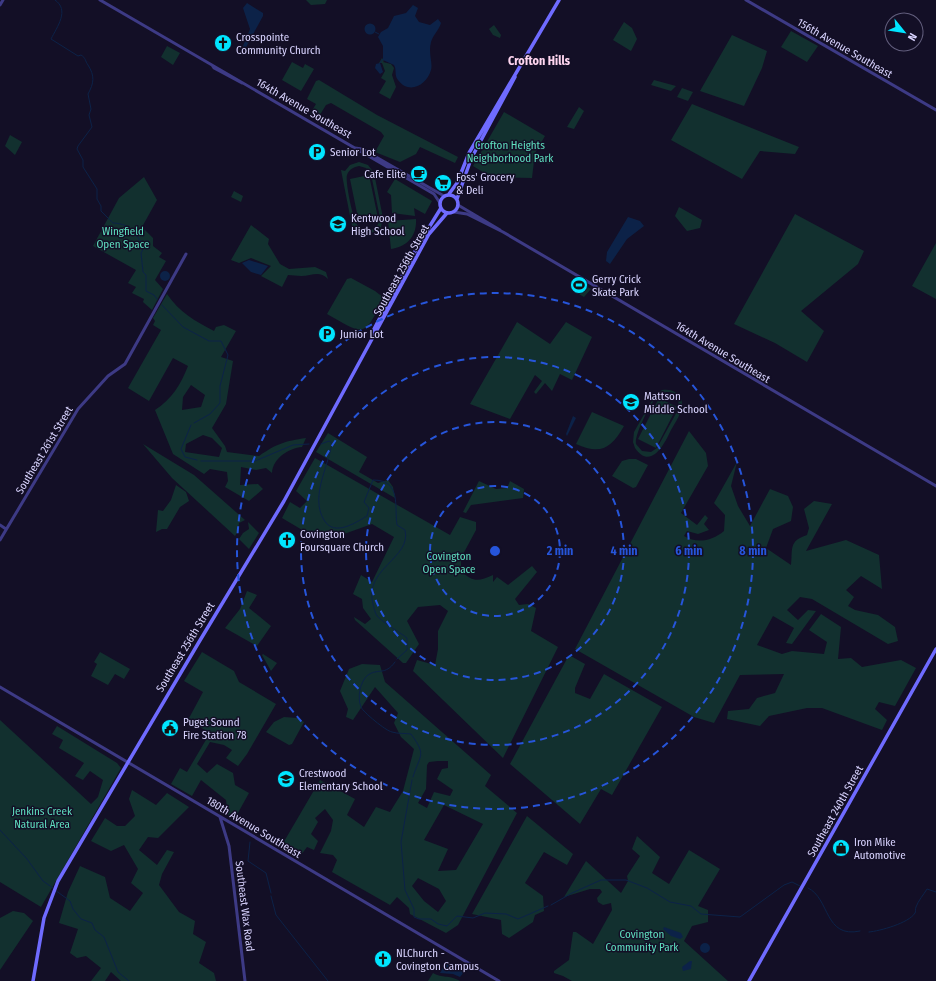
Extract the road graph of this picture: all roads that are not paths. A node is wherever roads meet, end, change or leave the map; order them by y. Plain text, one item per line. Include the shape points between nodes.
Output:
1 (2, 0) edge
2 (100, 0) edge
3 (559, 0) edge
4 (746, 0) edge
5 (0, 5) edge
6 (516, 75) junction
7 (936, 110) edge
8 (355, 148) junction
9 (449, 194) junction
10 (444, 196) junction
11 (457, 198) junction
12 (440, 203) junction
13 (458, 205) junction
14 (441, 208) junction
15 (454, 212) junction
16 (447, 213) junction
17 (503, 232) junction
18 (186, 254) dead end
19 (413, 254) junction
20 (415, 260) junction
21 (372, 337) junction
22 (936, 486) edge
23 (0, 526) edge
24 (6, 529) junction
25 (0, 540) edge
26 (936, 649) edge
27 (0, 687) edge
28 (127, 763) junction
29 (220, 817) junction
30 (229, 822) junction
31 (226, 833) junction
32 (32, 981) edge
33 (245, 981) edge
34 (499, 981) edge
35 (749, 981) edge

1 - 5 street
2 - 8 street, 164th Avenue Southeast
3 - 6 main road
4 - 7 street, 156th Avenue Southeast
6 - 9 main road via 469,153 457,183
6 - 11 main road via 514,83 471,159
8 - 10 street, 164th Avenue Southeast via 362,149
8 - 12 street, 164th Avenue Southeast via 434,194
9 - 10 main road
9 - 11 main road
10 - 12 main road
11 - 13 main road
12 - 14 main road
13 - 15 main road
13 - 17 street, 164th Avenue Southeast
14 - 16 main road
14 - 19 main road, Southeast 256th Street
15 - 16 main road
15 - 17 street, 164th Avenue Southeast via 467,214
16 - 20 main road, Southeast 256th Street via 429,234
17 - 22 street, 164th Avenue Southeast
18 - 24 street, Southeast 261st Street via 125,364 108,376 78,409
19 - 20 main road
19 - 21 main road, Southeast 256th Street via 372,331
20 - 21 main road, Southeast 256th Street
21 - 28 main road, Southeast 256th Street via 284,501
23 - 24 street
24 - 25 street, Southeast 261st Street
26 - 35 main road, Southeast 240th Street
27 - 28 street, 180th Avenue Southeast
28 - 29 street, 180th Avenue Southeast
28 - 32 main road, Southeast 256th Street via 62,875 47,909
29 - 30 street, 180th Avenue Southeast
29 - 31 street, Southeast Wax Road
30 - 31 street, Southeast Wax Road
30 - 34 street, 180th Avenue Southeast
31 - 33 street, Southeast Wax Road

